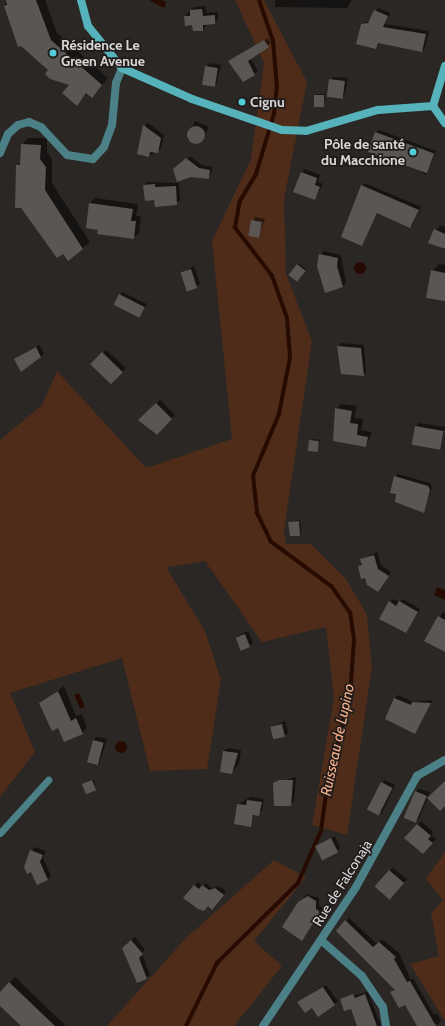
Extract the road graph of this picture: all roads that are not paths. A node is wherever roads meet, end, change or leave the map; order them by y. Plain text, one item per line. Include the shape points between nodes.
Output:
1 (81, 0) edge
2 (445, 66) edge
3 (122, 68) junction
4 (433, 106) junction
5 (445, 123) edge
6 (0, 153) edge
7 (445, 760) edge
8 (48, 780) dead end
9 (0, 833) edge
10 (322, 942) junction
11 (263, 1026) edge
12 (386, 1026) edge

1 - 3 main road via 88,26
2 - 4 main road
3 - 4 main road via 282,130 306,131 378,110
3 - 6 street via 116,82 112,125 104,147 93,159 68,155 41,127 29,122 18,125 8,134
4 - 5 main road
7 - 10 street, Rue de Falconaja via 417,776 382,844
8 - 9 lane
10 - 11 street, Rue de Falconaja
10 - 12 street via 362,976 383,1007

